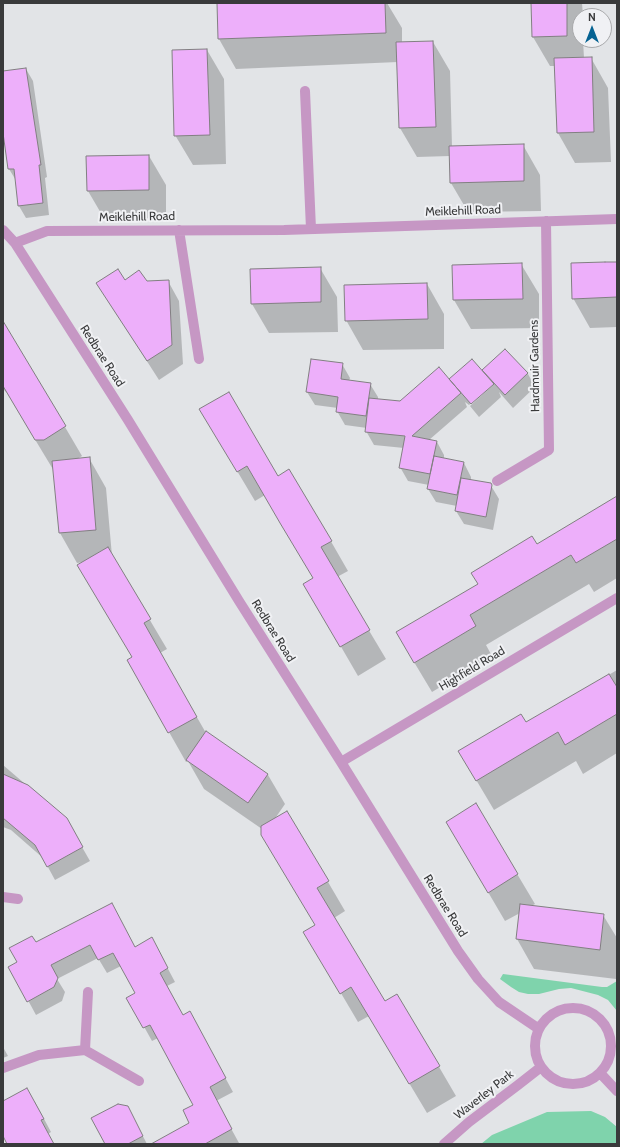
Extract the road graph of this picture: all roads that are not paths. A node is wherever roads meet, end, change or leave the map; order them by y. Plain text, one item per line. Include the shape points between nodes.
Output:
1 (305, 91) dead end
2 (617, 219) edge
3 (546, 221) junction
4 (311, 229) junction
5 (3, 230) edge
6 (178, 230) junction
7 (15, 243) junction
8 (199, 359) dead end
9 (497, 481) dead end
10 (617, 598) edge
11 (341, 762) junction
12 (3, 897) edge
13 (18, 899) dead end
14 (88, 992) dead end
15 (539, 1029) junction
16 (85, 1050) junction
17 (541, 1067) junction
18 (3, 1068) edge
19 (601, 1074) junction
20 (139, 1081) dead end
21 (617, 1091) edge
22 (444, 1144) edge

1 - 4 street
2 - 3 street, Meiklehill Road
3 - 4 street, Meiklehill Road
3 - 9 street, Hardmuir Gardens via 549,450
4 - 6 street, Meiklehill Road
5 - 7 street, Redbrae Road
6 - 7 street, Meiklehill Road via 47,231
6 - 8 street
7 - 11 street, Redbrae Road
10 - 11 street, Highfield Road
11 - 15 street, Redbrae Road via 474,973 499,1002
12 - 13 street
14 - 16 street
15 - 17 street via 535,1051
15 - 19 street via 548,1017 560,1010 587,1010 599,1018 607,1029 611,1042 610,1056
16 - 18 street via 39,1055
16 - 20 street
17 - 19 street via 548,1075 562,1083 578,1085
17 - 22 street, Waverley Park
19 - 21 street

